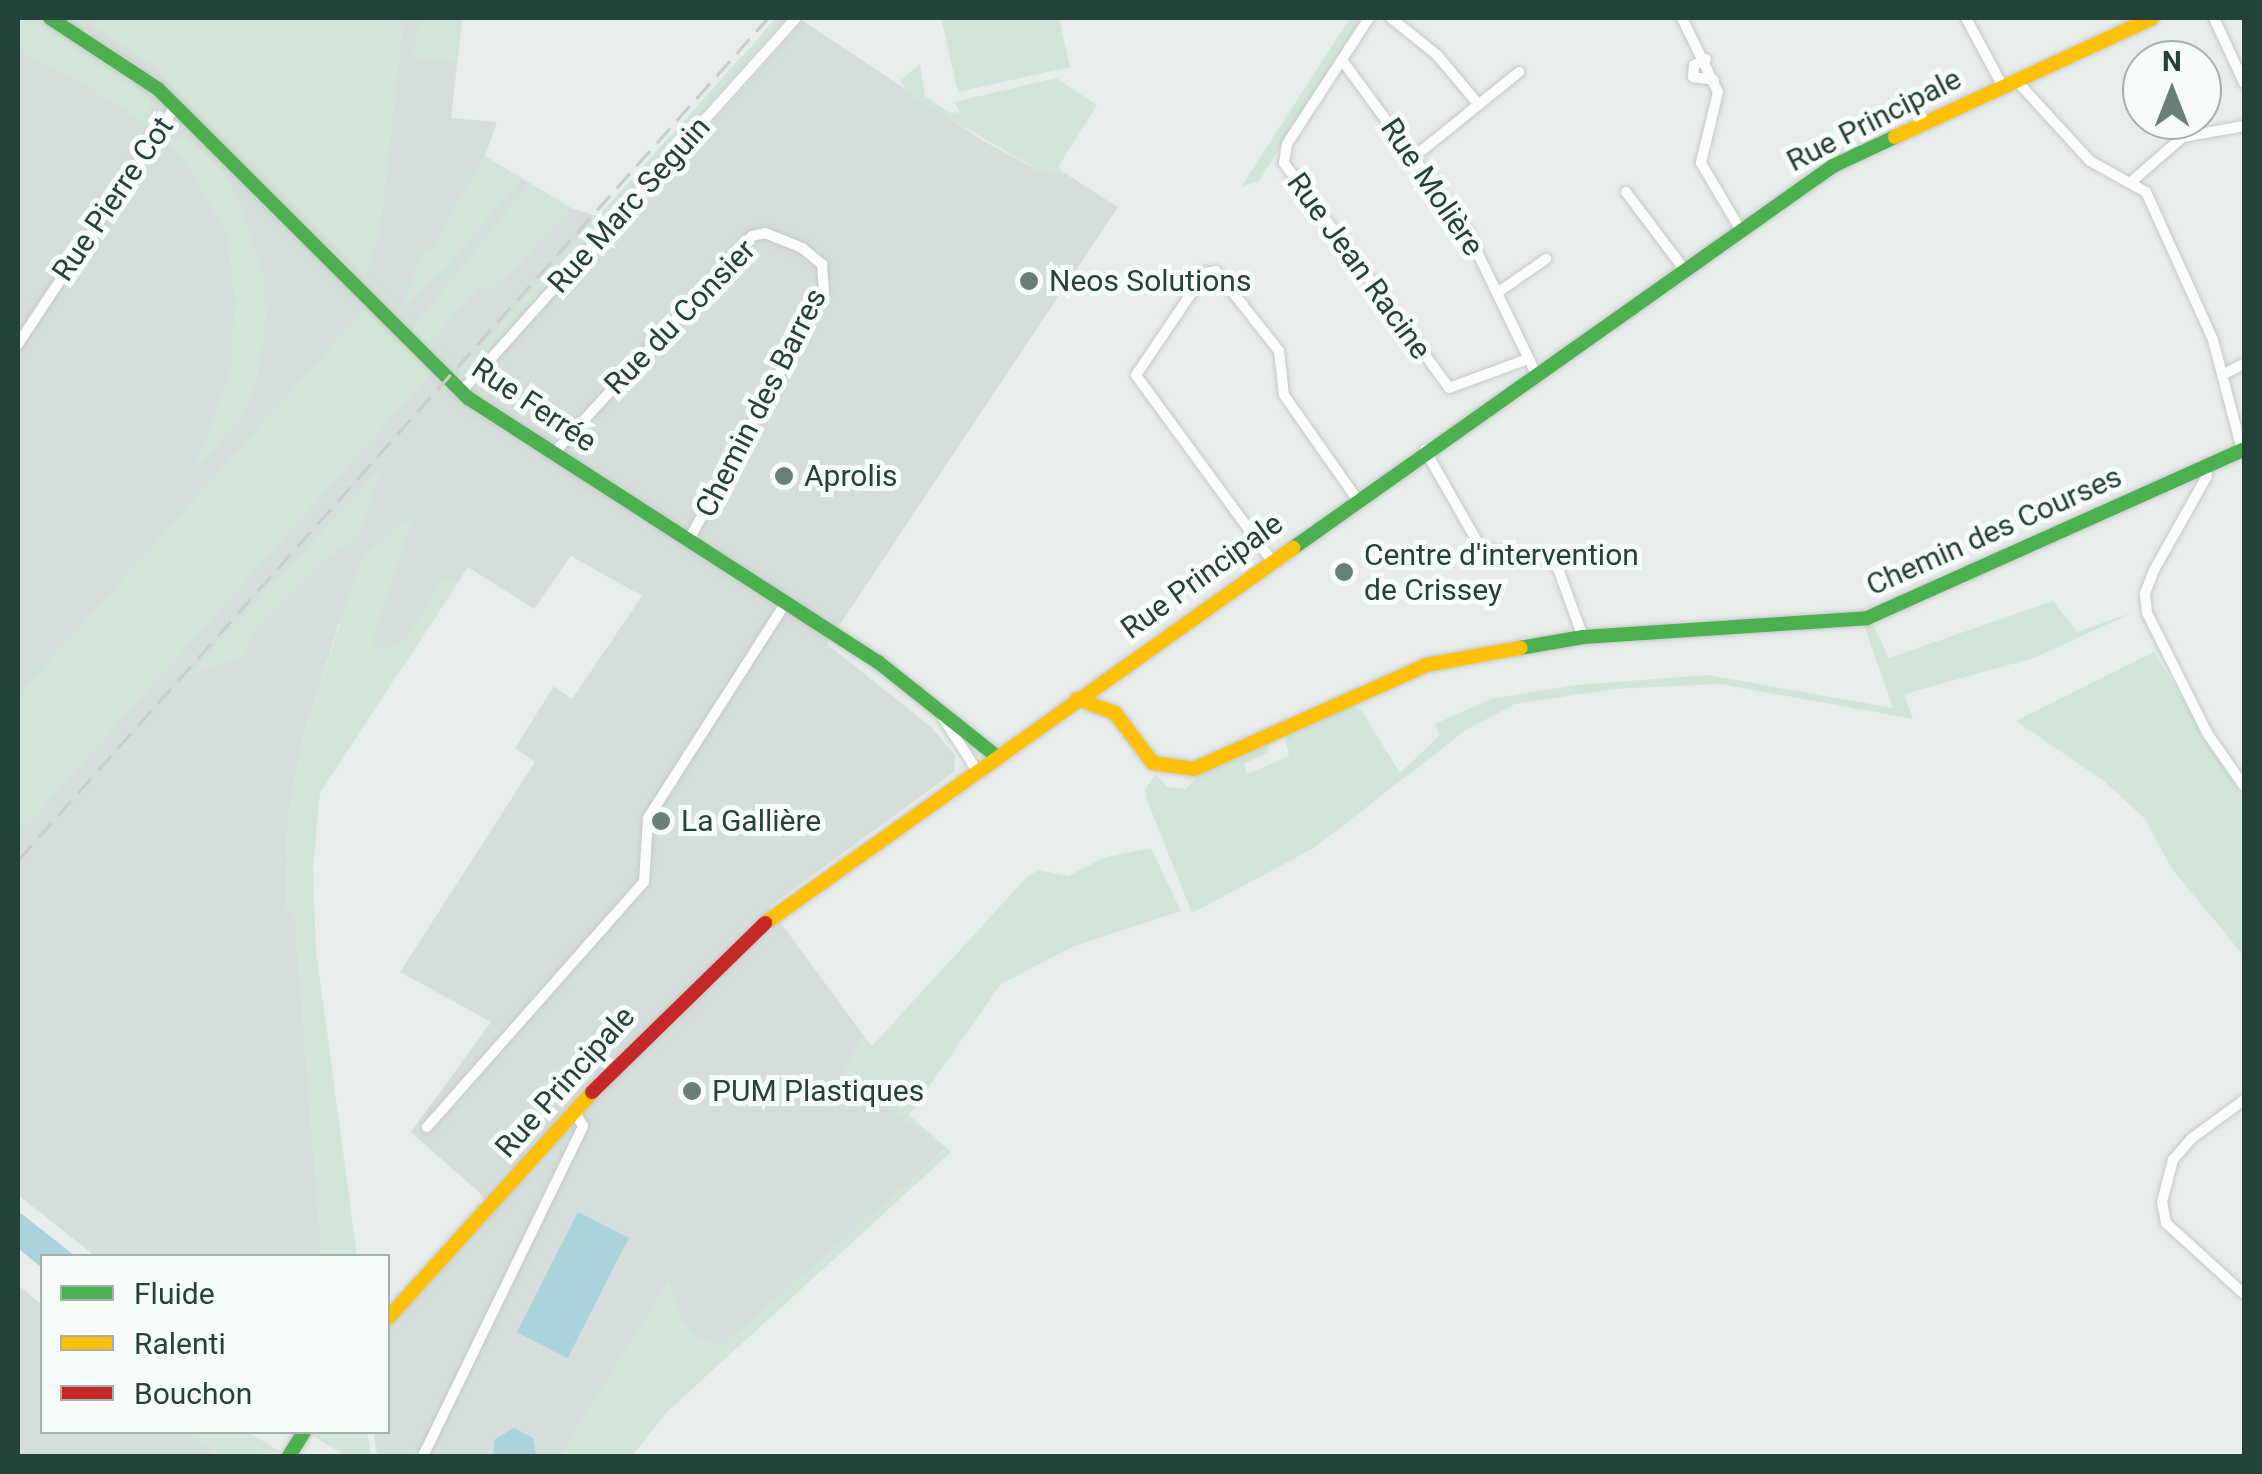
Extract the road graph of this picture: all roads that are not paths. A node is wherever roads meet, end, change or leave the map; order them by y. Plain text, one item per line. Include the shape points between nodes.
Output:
1 (50, 18) edge
2 (796, 18) edge
3 (1369, 18) edge
4 (1391, 18) edge
5 (1682, 18) edge
6 (1966, 18) edge
7 (2152, 18) edge
8 (2214, 18) edge
9 (1706, 59) junction
10 (1342, 60) junction
11 (1519, 72) dead end
12 (1714, 80) junction
13 (2009, 82) junction
14 (2244, 83) edge
15 (176, 105) junction
16 (1478, 105) junction
17 (2244, 126) edge
18 (1415, 156) junction
19 (2131, 182) junction
20 (1626, 192) dead end
21 (1740, 229) junction
22 (1546, 259) dead end
23 (822, 264) joint
24 (1684, 269) junction
25 (1498, 293) junction
26 (18, 344) edge
27 (1528, 358) junction
28 (2244, 364) edge
29 (1536, 374) junction
30 (2224, 374) junction
31 (461, 392) junction
32 (1425, 450) junction
33 (2244, 450) edge
34 (553, 454) junction
35 (2205, 466) junction
36 (1356, 498) junction
37 (689, 540) junction
38 (1272, 561) junction
39 (786, 602) junction
40 (1584, 637) junction
41 (1076, 698) junction
42 (937, 709) junction
43 (995, 755) junction
44 (976, 769) junction
45 (2244, 786) edge
46 (2244, 1100) edge
47 (574, 1112) junction
48 (428, 1128) dead end
49 (2244, 1294) edge
50 (390, 1316) edge
51 (303, 1434) edge
52 (290, 1456) edge
53 (423, 1456) edge

1 - 15 street, Rue Ferrée via 106,50
2 - 31 street, Rue Marc Seguin
3 - 10 street, Rue Jean Racine
4 - 16 street via 1437,55
5 - 9 street
6 - 13 street
7 - 13 street, Rue Principale
8 - 14 street
9 - 12 street
9 - 12 street via 1694,65 1693,77
10 - 18 street, Rue Molière
10 - 27 street, Rue Jean Racine via 1287,144 1284,163 1449,388
11 - 16 street
12 - 21 street via 1718,105 1701,163
13 - 19 street via 2090,161
13 - 21 street, Rue Principale via 1833,166
15 - 26 street, Rue Pierre Cot
15 - 31 street, Rue Ferrée
16 - 18 street
17 - 19 street via 2183,137
18 - 25 street, Rue Molière via 1467,231
19 - 30 street via 2156,210
20 - 24 street
21 - 24 street, Rue Principale
22 - 25 street
23 - 34 street, Rue du Consier via 781,238 752,236
23 - 37 street, Chemin des Barres via 824,292 816,312
24 - 29 street, Rue Principale
25 - 27 street, Rue Molière
27 - 29 street, Rue Molière
28 - 30 street
29 - 32 street, Rue Principale
30 - 33 street
31 - 34 street, Rue Ferrée
32 - 36 street, Rue Principale
32 - 40 street via 1482,550 1540,555 1556,563
33 - 35 street, Chemin des Courses
34 - 37 street, Rue Ferrée
35 - 40 street, Chemin des Courses via 1867,618
35 - 45 street via 2207,476 2145,594 2158,644
36 - 38 street, Rue Principale
36 - 38 street via 1284,395 1279,351 1216,271 1204,272 1137,369 1138,380
37 - 39 street, Rue Ferrée
38 - 41 street, Rue Principale
39 - 42 street, Rue Ferrée
39 - 48 street via 648,818 644,882
40 - 41 street, Chemin des Courses via 1426,665 1194,769 1169,770 1148,758 1115,713
41 - 43 street, Rue Principale
42 - 43 street, Rue Ferrée
42 - 44 street, Rue Ferrée
43 - 44 street, Rue Principale
44 - 47 street, Rue Principale via 726,952
46 - 49 street via 2190,1139 2173,1160 2162,1202 2166,1223
47 - 50 street, Rue Principale
47 - 53 street via 583,1126
51 - 52 street

